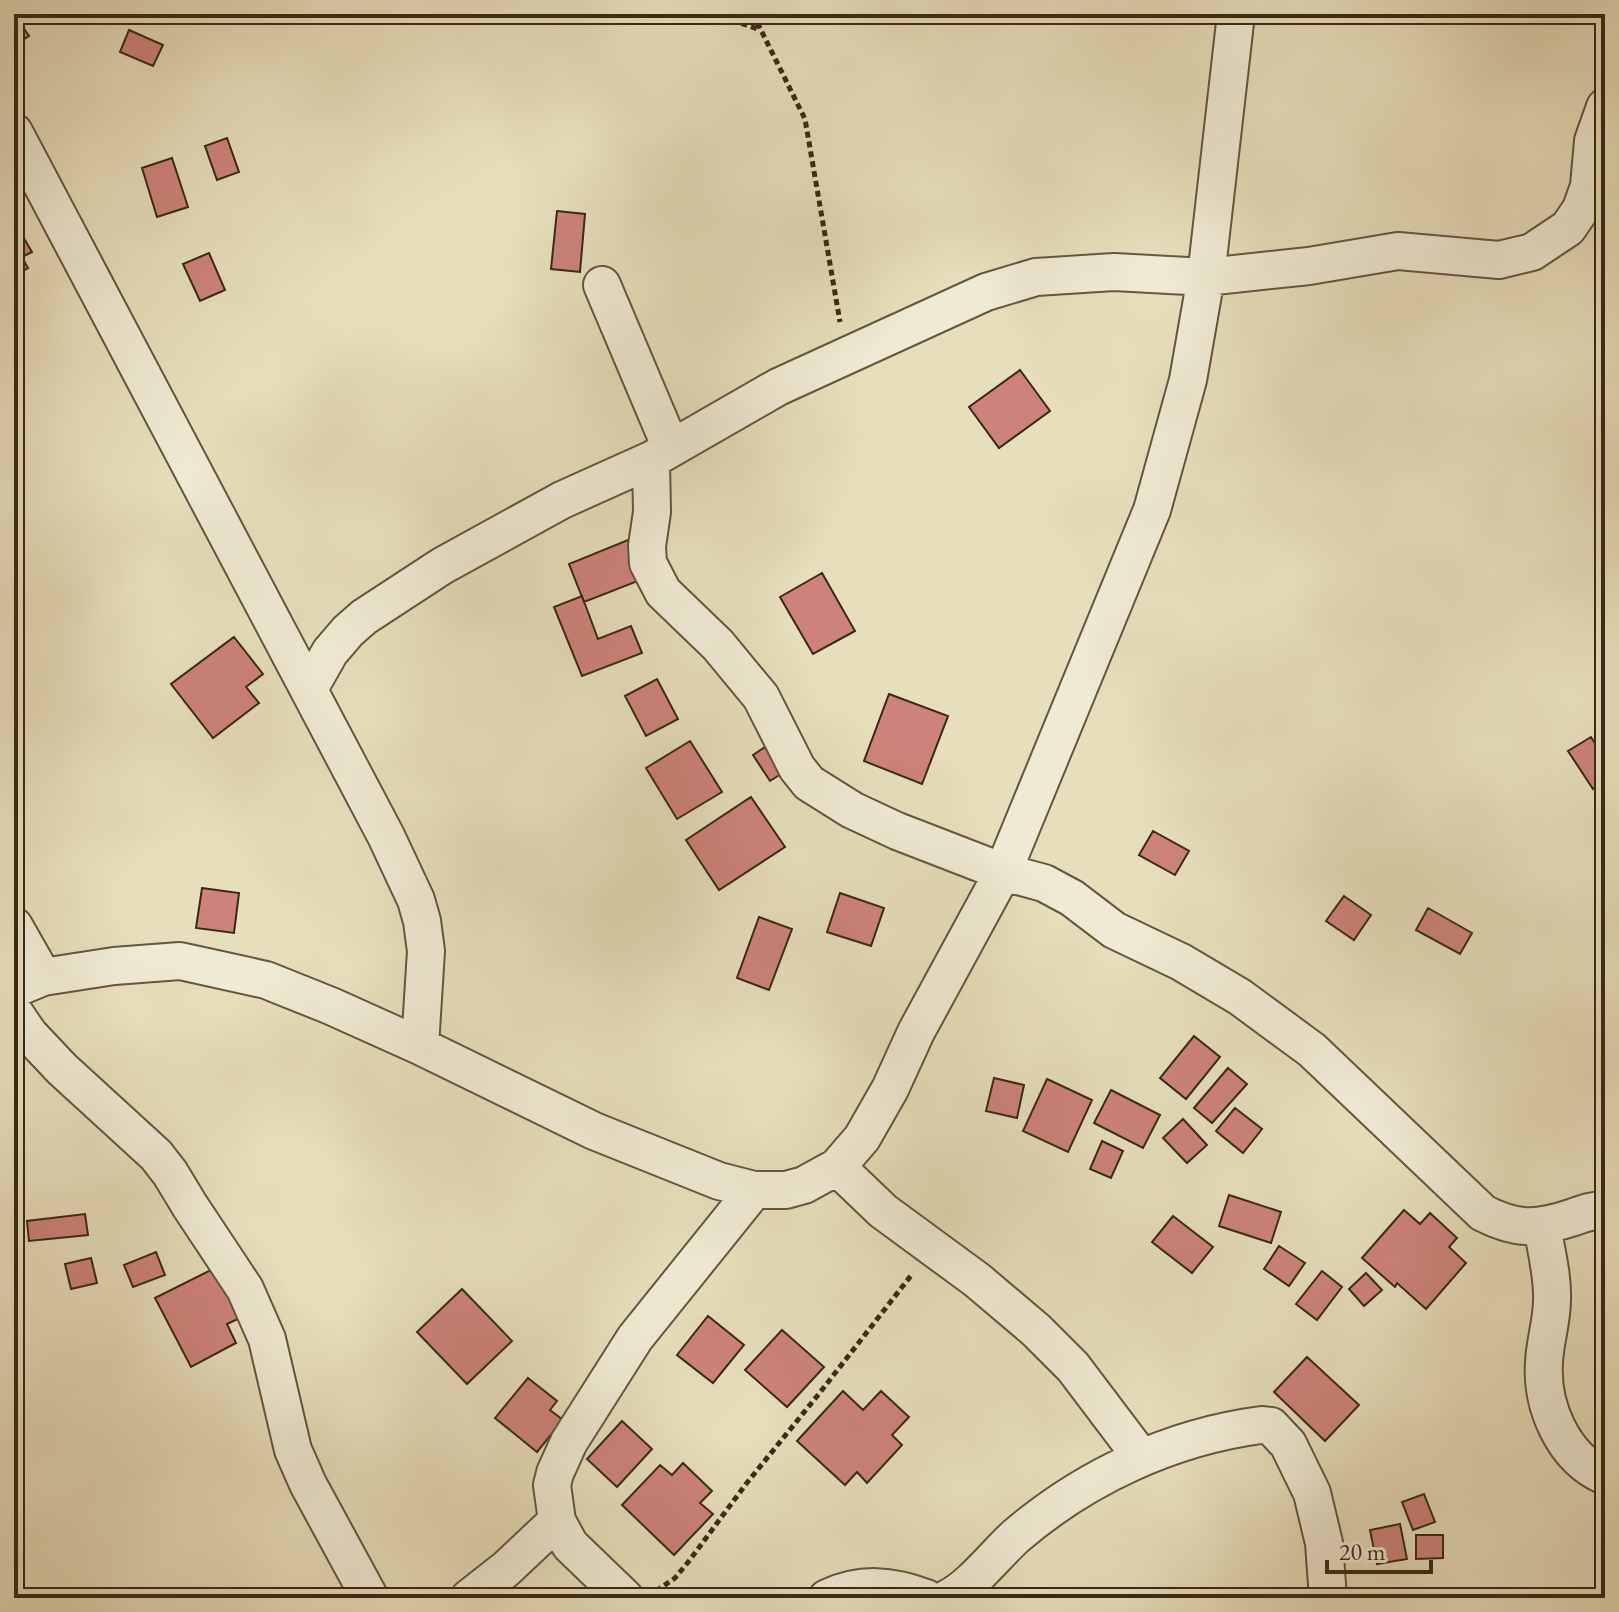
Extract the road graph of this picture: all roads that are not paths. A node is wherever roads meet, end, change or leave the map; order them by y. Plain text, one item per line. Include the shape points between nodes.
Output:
1 (1236, 14) edge
2 (1605, 107) edge
3 (14, 132) edge
4 (1206, 277) junction
5 (602, 285) dead end
6 (661, 454) junction
7 (309, 689) junction
8 (1003, 872) junction
9 (14, 926) edge
10 (28, 983) edge
11 (14, 1012) edge
12 (420, 1046) junction
13 (837, 1167) junction
14 (754, 1190) junction
15 (1605, 1210) edge
16 (1542, 1226) junction
17 (1141, 1457) junction
18 (1605, 1476) edge
19 (557, 1521) junction
20 (638, 1596) edge
21 (370, 1598) edge
22 (469, 1598) edge
23 (827, 1598) edge
24 (926, 1598) edge
25 (948, 1598) edge
26 (1328, 1598) edge

1 - 4 street
2 - 4 street via 1581,209 1568,228 1532,252 1499,260 1398,251
3 - 7 street
4 - 6 street via 1114,272 1036,277 986,292 778,387
4 - 8 street via 1188,380 1152,510
5 - 6 street
6 - 7 street via 456,558 364,617 330,652
6 - 8 street via 648,563 663,592 718,645 761,697 804,778 852,810
7 - 12 street via 416,900 426,951
8 - 13 street via 883,1101
8 - 16 street via 1044,883 1114,930 1240,997 1312,1050 1471,1204 1501,1222
9 - 10 street
10 - 12 street via 114,966 180,961 266,980
11 - 21 street via 62,1069 156,1155 245,1289 267,1339 293,1450
12 - 14 street via 594,1131
13 - 14 street via 786,1190
13 - 17 street via 883,1211 1036,1330 1073,1367
14 - 19 street via 635,1338 569,1442 552,1485
15 - 16 street
16 - 18 street via 1552,1301 1544,1389 1569,1448
17 - 25 street via 1050,1509
17 - 26 street via 1193,1440 1271,1426 1288,1444 1312,1493 1324,1543
19 - 20 street via 570,1545
19 - 22 street
23 - 24 street via 865,1586 896,1588

